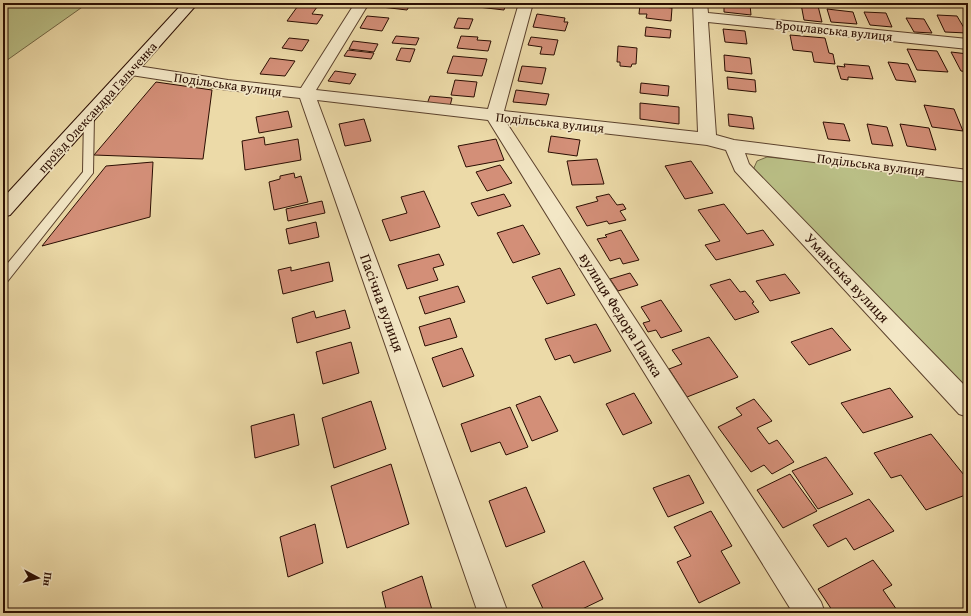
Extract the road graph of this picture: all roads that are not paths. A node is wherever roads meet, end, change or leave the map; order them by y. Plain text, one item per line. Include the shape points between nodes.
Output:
1 (191, 3) edge
2 (362, 3) edge
3 (526, 3) edge
4 (700, 10) edge
5 (968, 44) edge
6 (131, 70) junction
7 (306, 94) junction
8 (89, 115) junction
9 (494, 116) junction
10 (707, 138) junction
11 (734, 146) junction
12 (968, 176) edge
13 (3, 210) edge
14 (3, 278) edge
15 (968, 406) edge
16 (493, 613) edge
17 (810, 613) edge

1 - 6 street, проїзд Олександра Гальченка
2 - 7 street
3 - 9 street
4 - 5 street, Вроцлавська вулиця
4 - 10 street
6 - 7 street, Подільська вулиця
6 - 8 street, проїзд Олександра Гальченка
7 - 9 street, Подільська вулиця
7 - 16 street, Пасічна вулиця
8 - 13 street, проїзд Олександра Гальченка
8 - 14 lane via 88,173
9 - 10 street, Подільська вулиця
9 - 17 street, вулиця Федора Панка
10 - 11 street, Подільська вулиця
11 - 12 street, Подільська вулиця
11 - 15 street, Уманська вулиця via 741,167

